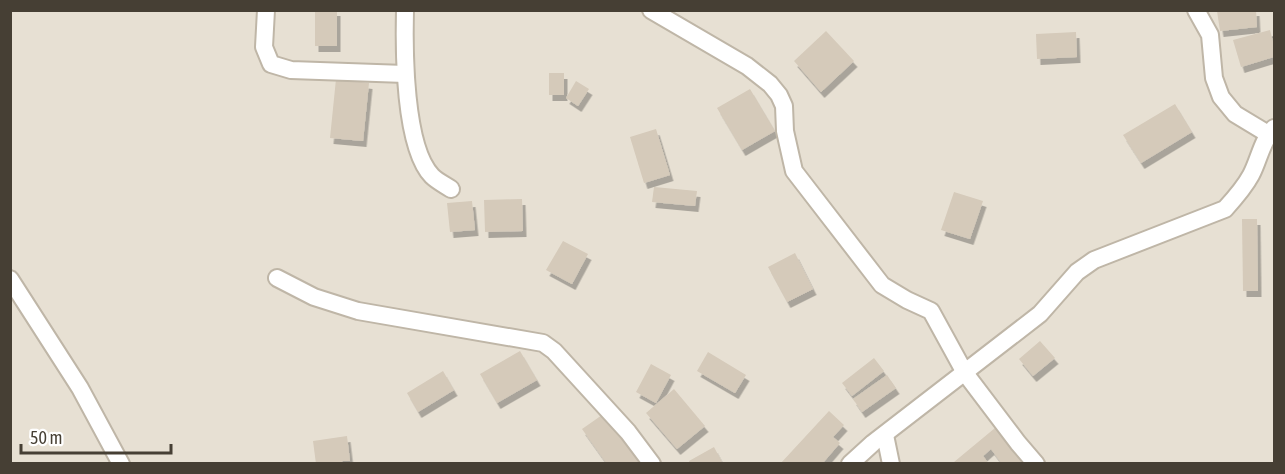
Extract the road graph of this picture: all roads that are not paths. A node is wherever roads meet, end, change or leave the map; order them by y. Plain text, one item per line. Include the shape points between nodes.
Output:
1 (266, 10) edge
2 (405, 10) edge
3 (651, 10) edge
4 (1196, 10) edge
5 (405, 74) junction
6 (1271, 131) edge
7 (451, 189) dead end
8 (277, 278) dead end
9 (10, 279) edge
10 (965, 373) junction
11 (885, 435) junction
12 (121, 464) edge
13 (652, 464) edge
14 (850, 464) edge
15 (891, 464) edge
16 (1036, 464) edge

1 - 5 street via 264,47 271,64 291,70
2 - 5 street
3 - 10 street via 747,66 770,84 784,106 794,171 882,285 931,311
4 - 6 street via 1210,35 1214,78 1221,97 1235,114
5 - 7 street via 419,153 432,176
6 - 10 street via 1251,174 1225,209 1094,260 1077,272 1040,314
8 - 13 street via 314,297 358,311 543,343 555,351 628,432
9 - 12 street via 80,388
10 - 11 street
10 - 16 street
11 - 14 street
11 - 15 street

